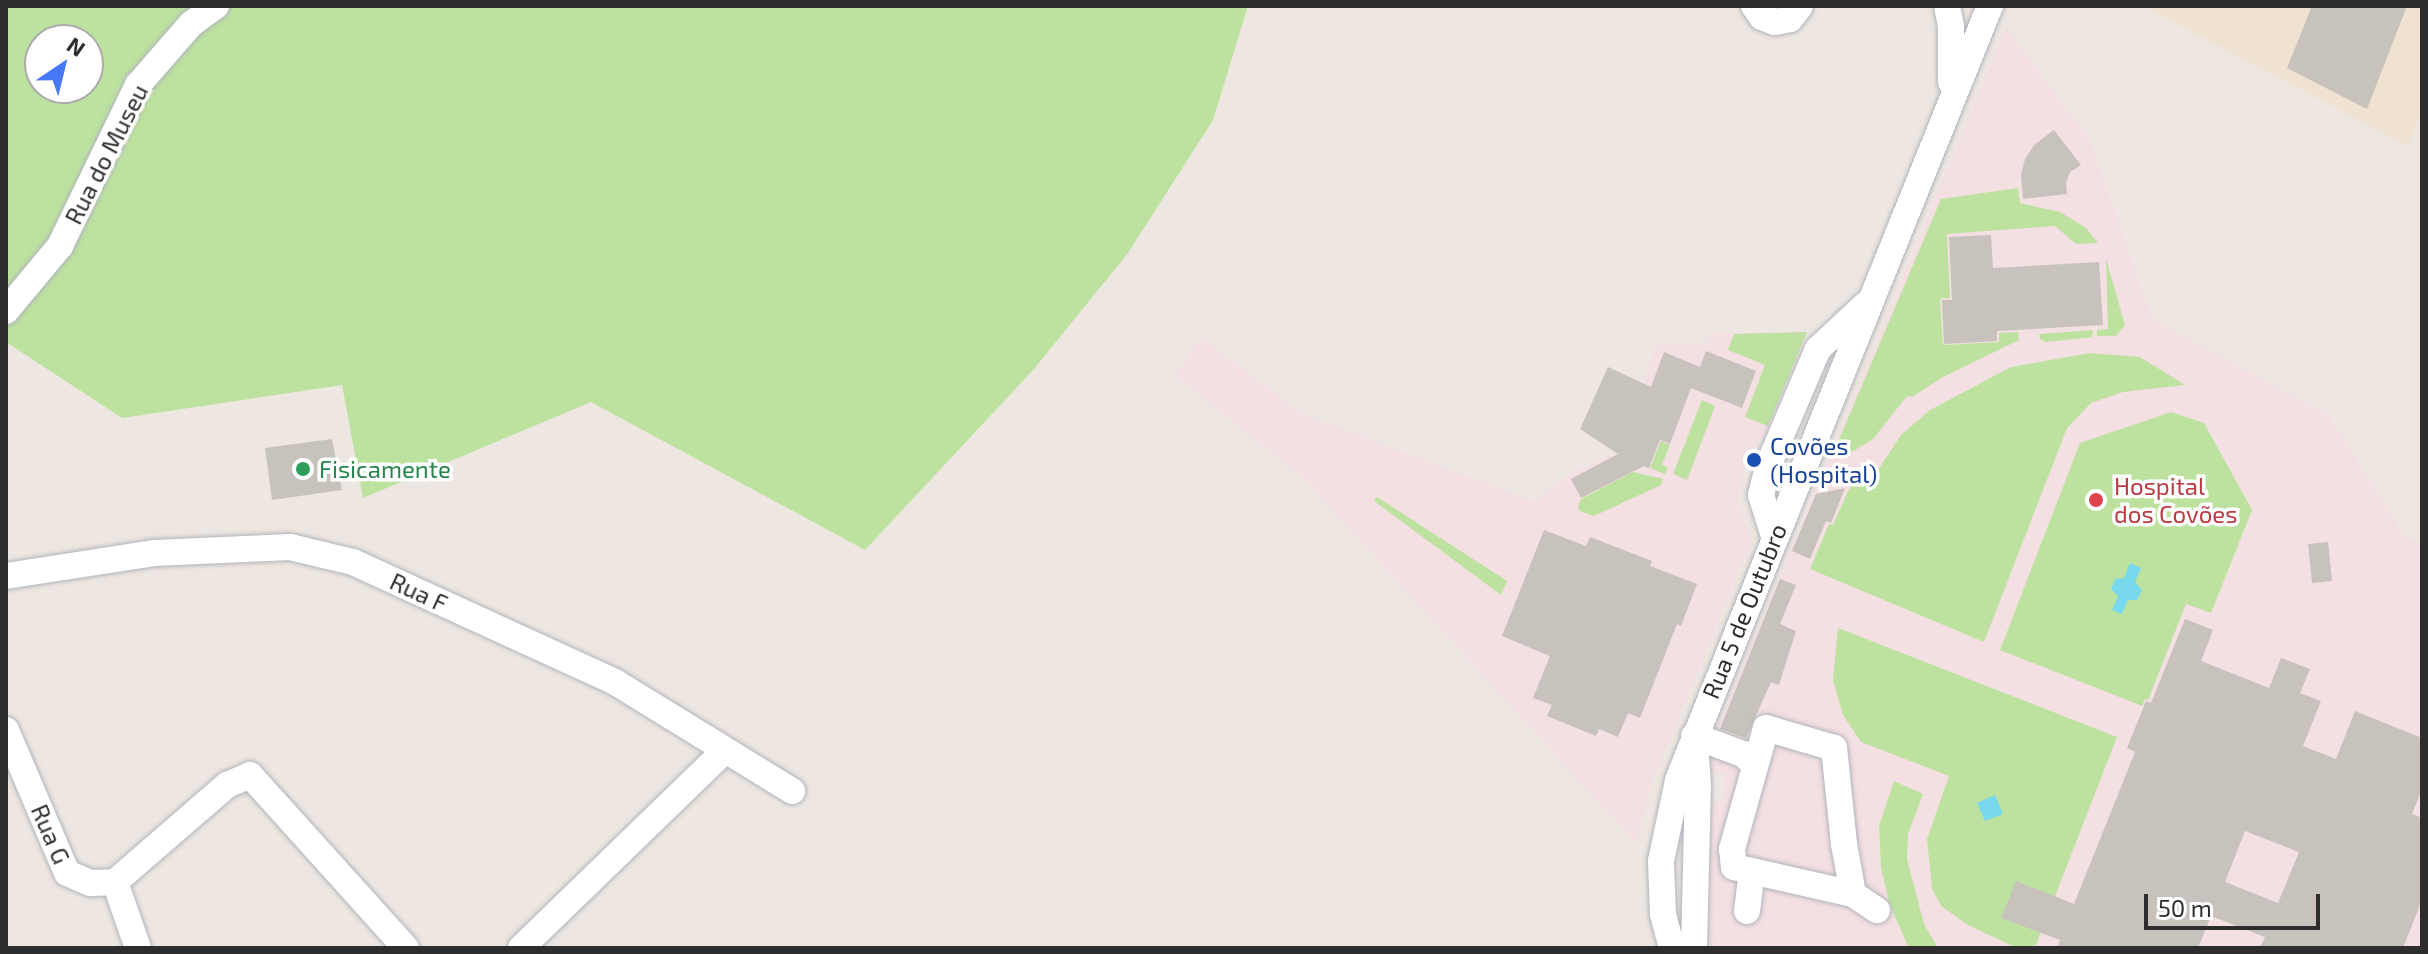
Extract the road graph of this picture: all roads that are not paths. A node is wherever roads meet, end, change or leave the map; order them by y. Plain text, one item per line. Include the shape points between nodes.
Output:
1 (216, 6) edge
2 (1754, 6) edge
3 (1800, 6) edge
4 (1947, 6) edge
5 (1990, 6) edge
6 (1949, 105) junction
7 (6, 311) edge
8 (6, 576) edge
9 (6, 730) edge
10 (1694, 736) junction
11 (725, 750) junction
12 (1755, 765) junction
13 (792, 791) dead end
14 (1752, 871) junction
15 (115, 882) junction
16 (1853, 894) junction
17 (1877, 910) dead end
18 (1747, 911) dead end
19 (1663, 914) junction
20 (138, 948) edge
21 (406, 948) edge
22 (521, 948) edge
23 (1653, 948) edge
24 (1672, 948) edge
25 (1694, 948) edge

1 - 7 street, Rua do Museu via 191,24 138,85 60,246
2 - 3 street via 1775,22 1790,19
4 - 6 street, Rua 5 de Outubro via 1953,61
5 - 6 street, Rua 5 de Outubro
6 - 10 street, Rua 5 de Outubro
8 - 11 street, Rua F via 155,553 290,547 353,562 615,682
9 - 15 street, Rua G via 67,873 91,883
10 - 12 street via 1743,754
10 - 19 street, Rua 5 de Outubro via 1667,819 1661,861
10 - 25 street
11 - 13 street, Rua F
11 - 22 street
12 - 14 street via 1732,849 1734,867
12 - 16 street via 1766,728 1834,748
14 - 16 street
14 - 18 street
15 - 20 street
15 - 21 street via 227,785 250,775
16 - 17 street
19 - 23 street
19 - 24 street, Rua 5 de Outubro

